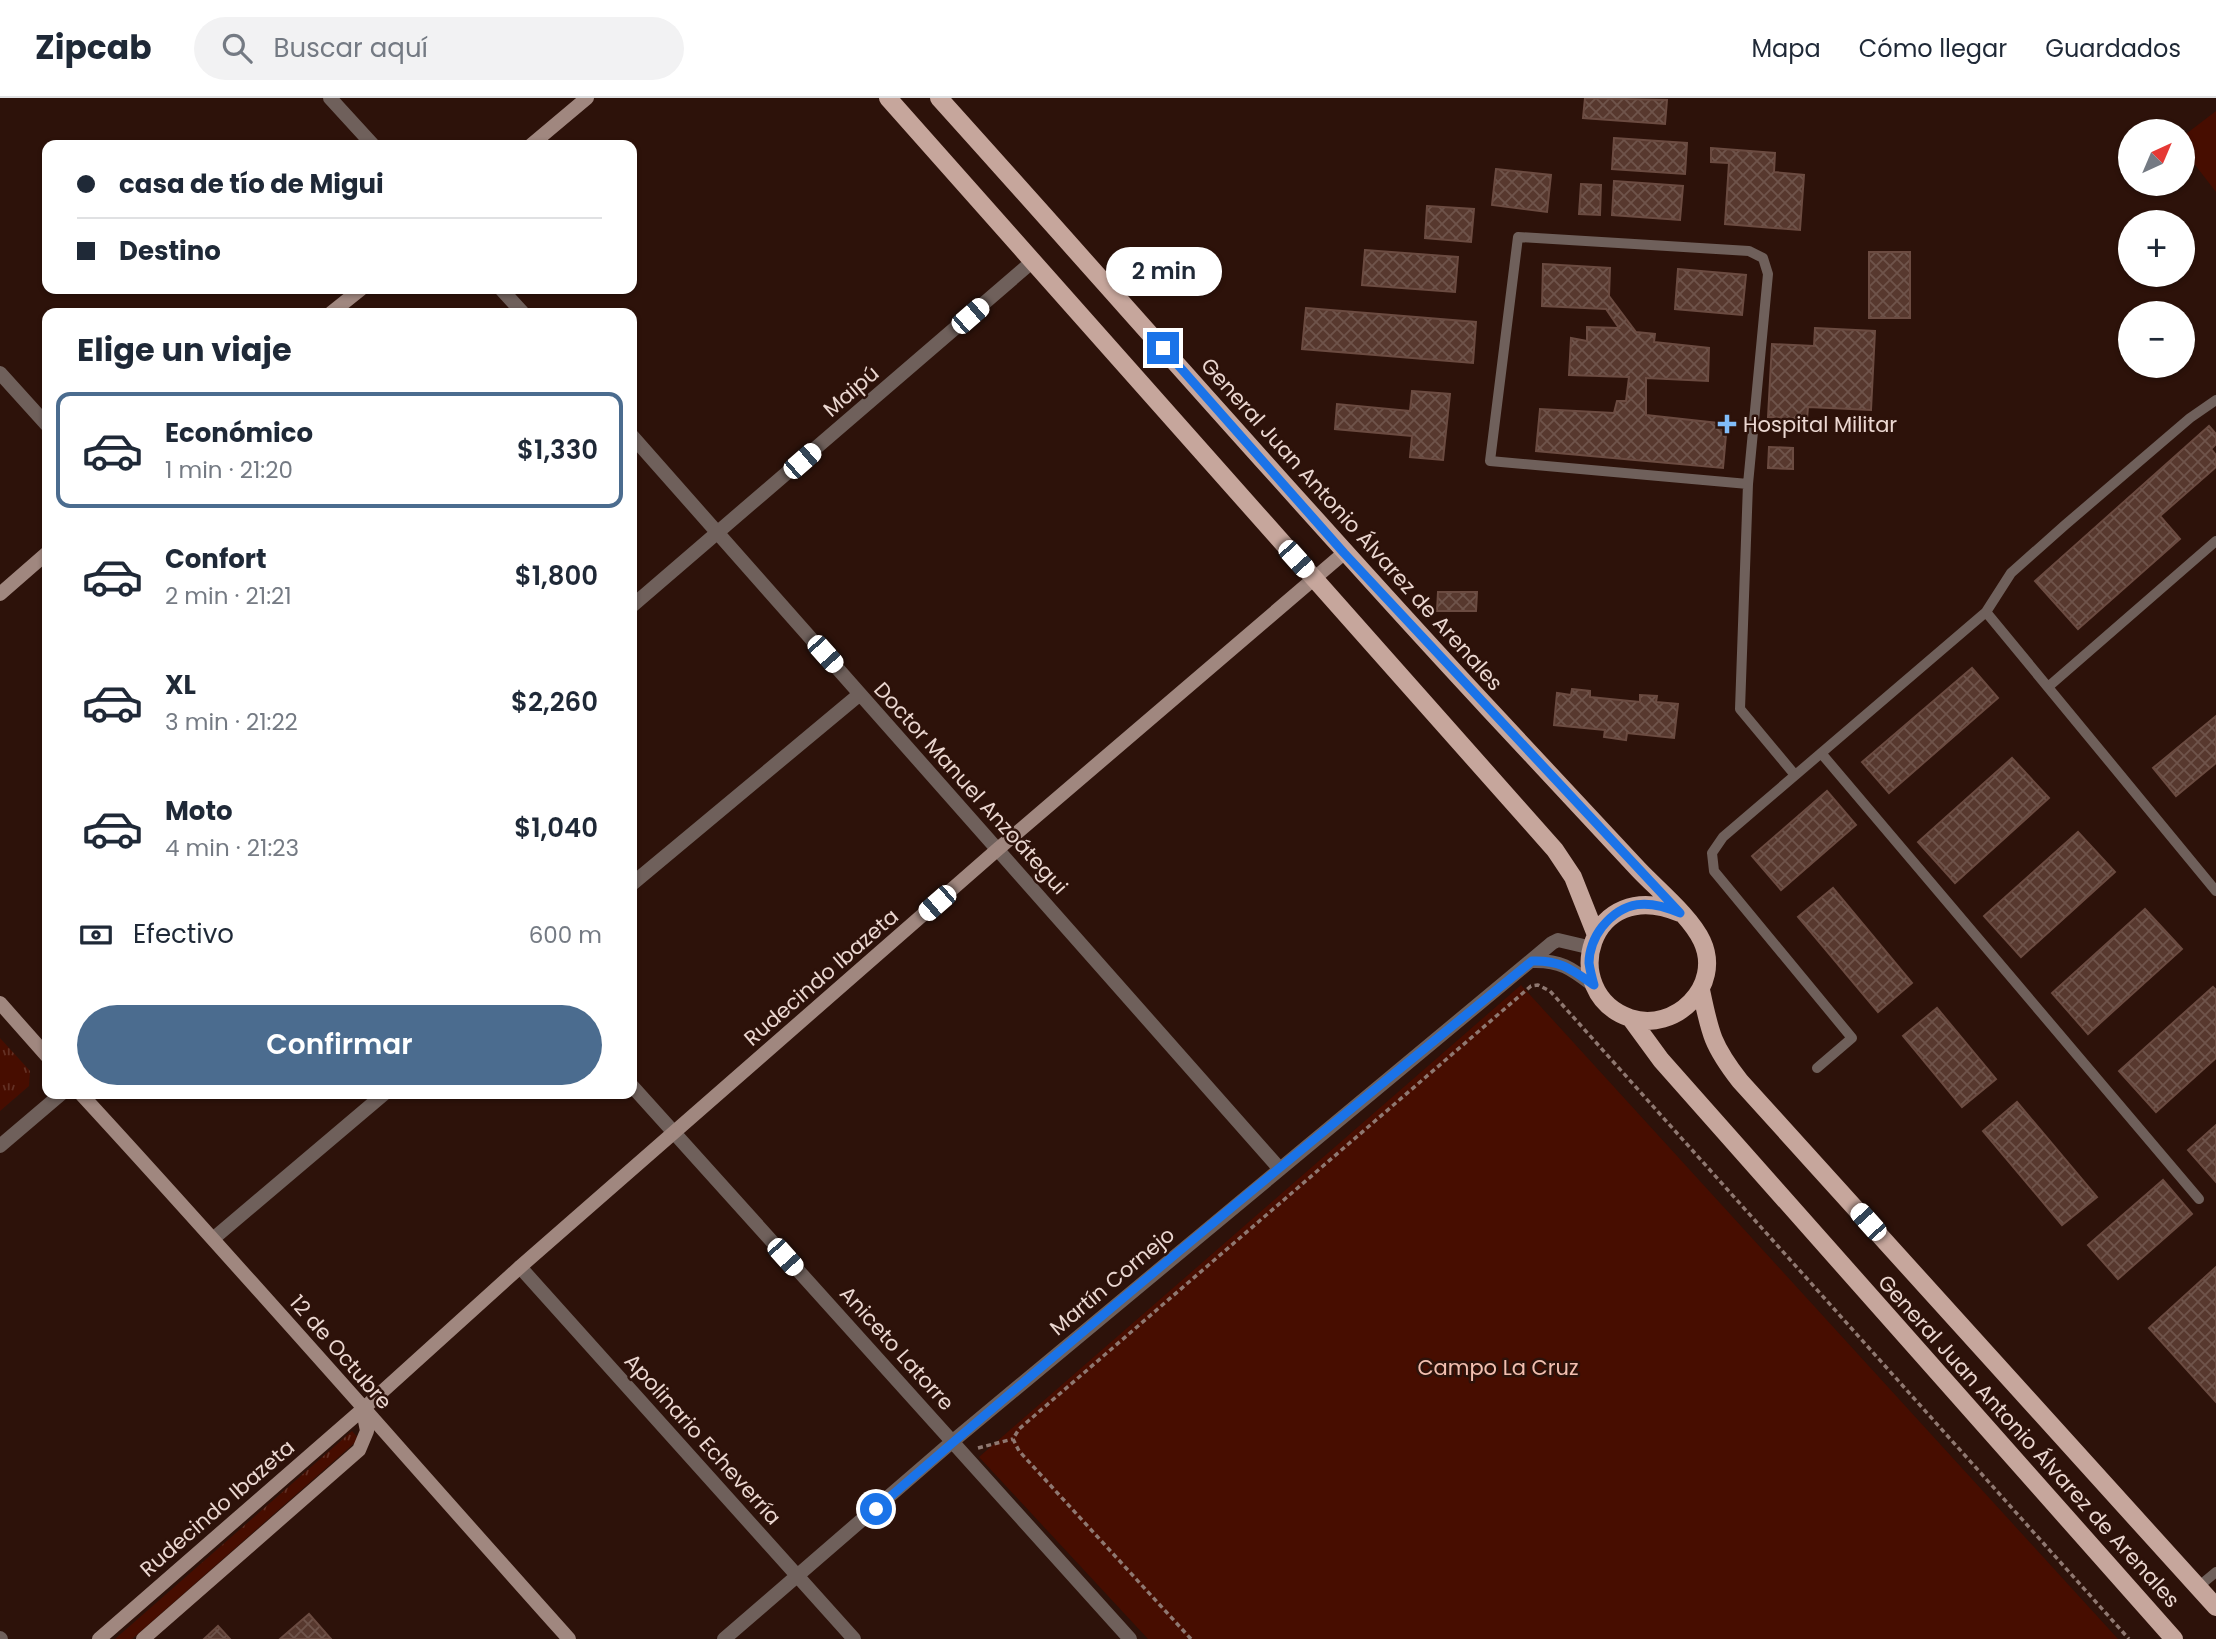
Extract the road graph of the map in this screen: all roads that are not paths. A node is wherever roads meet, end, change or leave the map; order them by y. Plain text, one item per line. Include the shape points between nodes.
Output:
1 (330, 98) edge
2 (587, 98) edge
3 (887, 98) edge
4 (939, 98) edge
5 (368, 140) edge
6 (537, 140) edge
7 (1033, 261) junction
8 (354, 294) edge
9 (506, 294) edge
10 (337, 308) edge
11 (518, 308) edge
12 (0, 373) edge
13 (2216, 400) edge
14 (42, 419) edge
15 (637, 442) edge
16 (1748, 484) junction
17 (719, 534) junction
18 (2216, 541) edge
19 (1344, 553) junction
20 (42, 558) edge
21 (1314, 579) junction
22 (0, 594) edge
23 (637, 602) edge
24 (1986, 612) junction
25 (2048, 687) junction
26 (860, 694) junction
27 (1821, 753) junction
28 (1795, 775) junction
29 (998, 849) junction
30 (637, 880) edge
31 (2216, 891) edge
32 (1680, 913) junction
33 (1594, 941) junction
34 (1532, 961) junction
35 (1594, 985) junction
36 (1701, 989) junction
37 (0, 1003) edge
38 (1631, 1019) junction
39 (42, 1050) edge
40 (1817, 1069) dead end
41 (637, 1092) edge
42 (55, 1099) edge
43 (86, 1099) edge
44 (378, 1099) edge
45 (674, 1134) junction
46 (0, 1146) edge
47 (1279, 1168) junction
48 (2199, 1199) dead end
49 (215, 1238) junction
50 (520, 1267) junction
51 (363, 1409) junction
52 (958, 1447) junction
53 (2216, 1572) edge
54 (798, 1577) junction
55 (2198, 1587) junction
56 (2216, 1607) edge
57 (99, 1639) edge
58 (143, 1639) edge
59 (569, 1639) edge
60 (724, 1639) edge
61 (854, 1639) edge
62 (1130, 1639) edge
63 (2174, 1639) edge

1 - 5 street
2 - 6 street
3 - 7 main road
4 - 19 main road, General Juan Antonio Álvarez de Arenales
7 - 17 street, Maipú
7 - 21 main road
8 - 10 street
9 - 11 street
12 - 14 street
13 - 24 lane via 2011,573
15 - 17 street, Doctor Manuel Anzoátegui
16 - 16 lane via 1768,274 1763,258 1749,251 1518,237 1490,461
16 - 28 lane via 1740,709
17 - 23 street, Maipú
17 - 26 street, Doctor Manuel Anzoátegui
18 - 25 lane
19 - 21 street, Rudecindo Ibazeta
19 - 32 main road, General Juan Antonio Álvarez de Arenales
20 - 22 street
21 - 29 street, Rudecindo Ibazeta
21 - 33 main road via 1555,850 1573,877
24 - 25 lane
24 - 27 lane
25 - 31 lane
26 - 29 street, Doctor Manuel Anzoátegui
26 - 30 street
27 - 28 lane
27 - 48 lane
28 - 40 lane via 1723,837 1712,853 1714,871 1852,1038
29 - 45 street, Rudecindo Ibazeta
29 - 47 street, Doctor Manuel Anzoátegui
32 - 33 main road via 1665,906 1633,905 1611,916
32 - 36 main road, General Juan Antonio Álvarez de Arenales via 1696,928 1705,947 1707,969
33 - 34 street, Martín Cornejo via 1558,940
33 - 35 main road via 1589,961
34 - 35 street via 1551,960
34 - 47 street, Martín Cornejo
35 - 38 main road, General Juan Antonio Álvarez de Arenales via 1615,1011
36 - 38 main road via 1690,1005 1675,1015 1661,1020
36 - 55 main road, General Juan Antonio Álvarez de Arenales via 1713,1042 1740,1081
37 - 39 street
38 - 63 main road, General Juan Antonio Álvarez de Arenales via 1661,1060
41 - 45 street, Aniceto Latorre
42 - 46 street
43 - 49 street, 12 de Octubre
44 - 49 street
45 - 50 street, Rudecindo Ibazeta
45 - 52 street, Aniceto Latorre
47 - 52 street, Martín Cornejo
49 - 51 street, 12 de Octubre
50 - 51 street, Rudecindo Ibazeta
50 - 54 street, Apolinario Echeverría
51 - 57 street, Rudecindo Ibazeta
51 - 58 street via 367,1431 359,1450
51 - 59 street, 12 de Octubre
52 - 54 street, Martín Cornejo
52 - 62 street, Aniceto Latorre
53 - 55 lane
54 - 60 street, Martín Cornejo
54 - 61 street, Apolinario Echeverría
55 - 56 main road, General Juan Antonio Álvarez de Arenales

